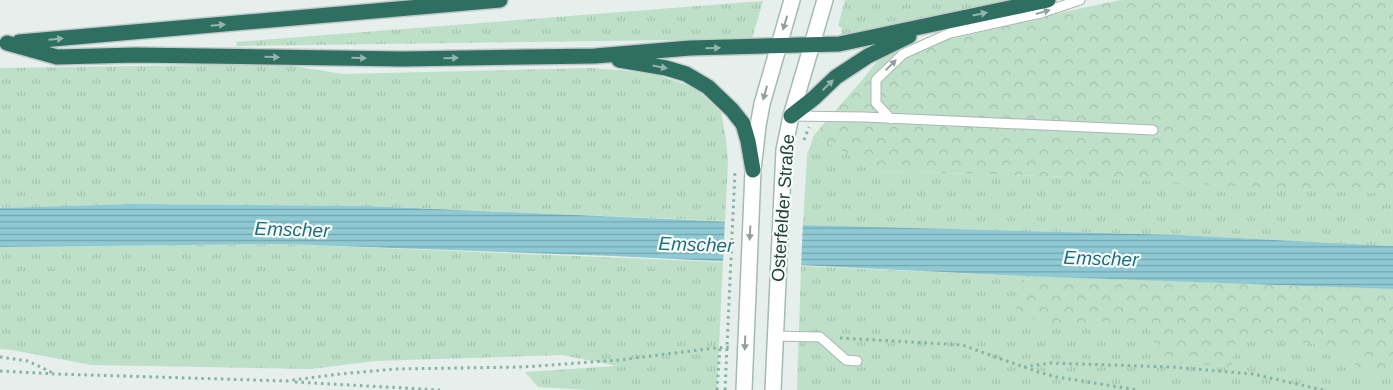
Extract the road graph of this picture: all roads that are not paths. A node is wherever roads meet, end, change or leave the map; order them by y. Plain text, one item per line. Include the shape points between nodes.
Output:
1 (500, 0) edge
2 (792, 0) edge
3 (825, 0) edge
4 (1048, 0) edge
5 (1080, 0) edge
6 (932, 25) junction
7 (4, 44) edge
8 (812, 45) junction
9 (778, 46) junction
10 (595, 56) junction
11 (791, 116) junction
12 (891, 119) junction
13 (1153, 130) dead end
14 (752, 177) junction
15 (775, 336) junction
16 (857, 361) dead end
17 (744, 390) edge
18 (773, 390) edge

7 -> 1 highway
2 -> 9 main road, Osterfelder Straße
3 - 8 main road, Osterfelder Straße
6 -> 4 highway
12 -> 5 lane via 876,103 876,80 903,54 950,32 1040,14
6 - 8 highway via 839,44
11 -> 6 highway via 836,77 868,56
7 -> 10 highway via 57,57 403,59
8 - 9 highway
8 - 11 main road, Osterfelder Straße
10 -> 9 highway via 690,48
9 -> 14 main road, Osterfelder Straße via 762,104
10 -> 14 highway via 666,68 686,74 708,87 743,124
11 - 12 lane
11 - 15 main road, Osterfelder Straße via 784,150
12 - 13 lane
14 -> 17 main road, Osterfelder Straße
15 - 16 lane via 820,337 846,360
15 - 18 main road, Osterfelder Straße

